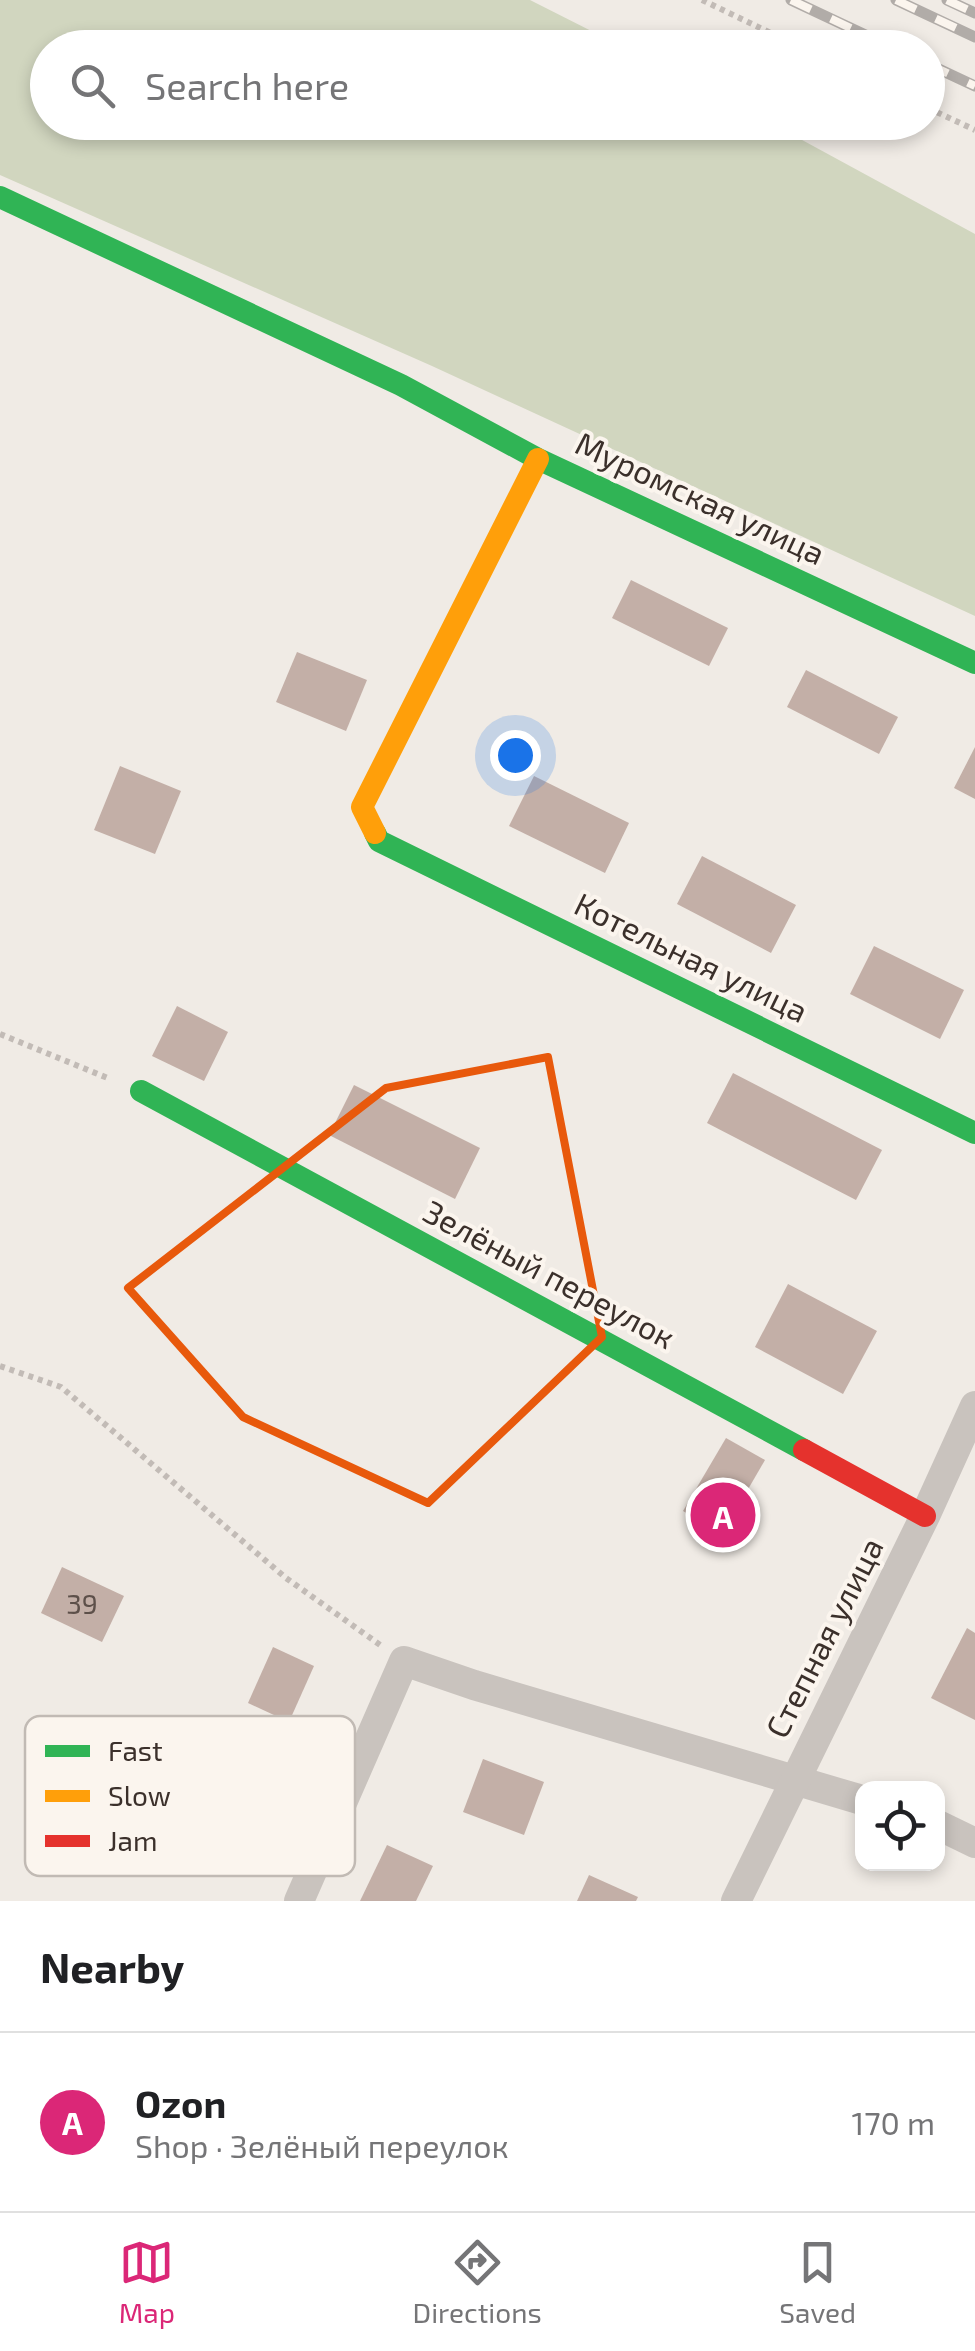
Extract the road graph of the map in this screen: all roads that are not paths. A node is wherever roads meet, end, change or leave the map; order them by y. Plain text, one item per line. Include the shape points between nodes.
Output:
1 (0, 197) edge
2 (538, 459) junction
3 (975, 663) edge
4 (141, 1091) road end
5 (975, 1133) edge
6 (975, 1406) edge
7 (926, 1516) junction
8 (355, 1773) edge
9 (794, 1778) junction
10 (855, 1798) edge
11 (945, 1828) edge
12 (975, 1843) edge
13 (310, 1876) edge
14 (299, 1901) edge
15 (736, 1901) edge

1 - 2 street, Муромская улица via 401,385
2 - 3 street, Муромская улица
2 - 5 street, Котельная улица via 362,807 379,842
4 - 7 street, Зелёный переулок
6 - 7 street, Степная улица
7 - 9 street, Степная улица
8 - 9 street via 404,1661
9 - 10 street
9 - 15 street, Степная улица
11 - 12 street
13 - 14 street

